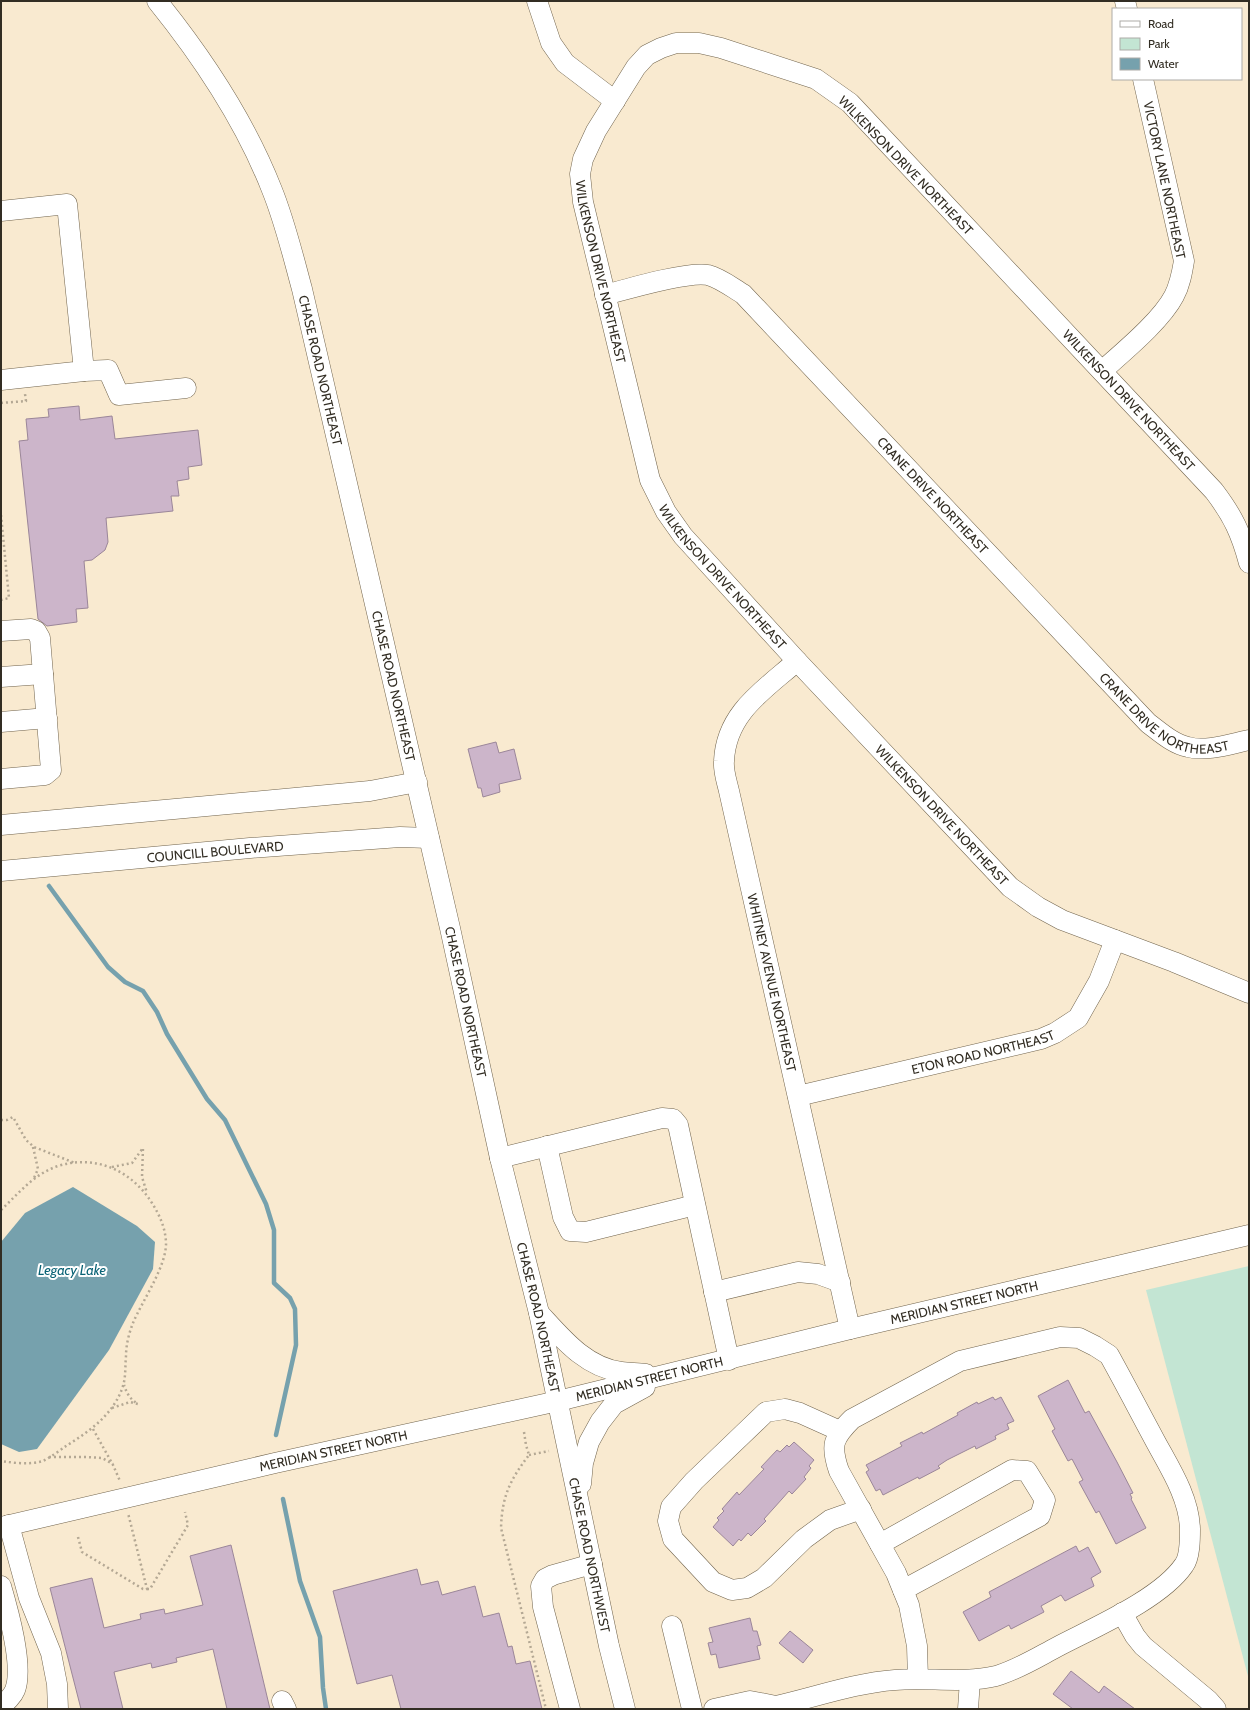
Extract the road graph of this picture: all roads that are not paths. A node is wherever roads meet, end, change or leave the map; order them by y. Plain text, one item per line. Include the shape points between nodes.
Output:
1 (157, 1) edge
2 (537, 1) edge
3 (1143, 80) edge
4 (615, 101) junction
5 (1, 211) edge
6 (605, 295) junction
7 (84, 371) junction
8 (1102, 371) junction
9 (1, 380) edge
10 (186, 388) dead end
11 (1249, 563) edge
12 (1, 631) edge
13 (797, 661) junction
14 (43, 674) junction
15 (1, 677) edge
16 (47, 718) junction
17 (1, 722) edge
18 (1249, 740) edge
19 (1, 779) edge
20 (417, 782) junction
21 (1, 825) edge
22 (430, 838) junction
23 (1, 871) edge
24 (1115, 940) junction
25 (1249, 993) edge
26 (798, 1096) junction
27 (547, 1146) junction
28 (500, 1158) junction
29 (695, 1205) junction
30 (1249, 1235) edge
31 (840, 1282) junction
32 (714, 1292) junction
33 (539, 1313) junction
34 (850, 1328) junction
35 (729, 1360) junction
36 (666, 1375) junction
37 (558, 1401) junction
38 (840, 1431) junction
39 (580, 1502) junction
40 (861, 1509) junction
41 (5, 1526) edge
42 (880, 1544) junction
43 (592, 1564) junction
44 (1, 1586) edge
45 (903, 1590) junction
46 (1122, 1613) junction
47 (672, 1626) dead end
48 (918, 1679) junction
49 (970, 1680) junction
50 (806, 1704) edge
51 (1, 1705) edge
52 (774, 1708) edge
53 (58, 1709) edge
54 (570, 1709) edge
55 (625, 1709) edge
56 (692, 1709) edge
57 (714, 1709) edge
58 (968, 1709) edge
59 (1216, 1709) edge

1 - 20 street, CHASE ROAD NORTHEAST via 218,84 261,163 284,222 302,289
2 - 4 street via 551,42 565,63
3 - 8 street, VICTORY LANE NORTHEAST via 1184,261 1182,276 1174,297 1161,314
4 - 6 street, WILKENSON DRIVE NORTHEAST via 593,138 583,159 580,174 583,202
4 - 8 street, WILKENSON DRIVE NORTHEAST via 636,67 647,55 676,43 721,48 816,80 850,103
5 - 7 street via 67,204
6 - 13 street, WILKENSON DRIVE NORTHEAST via 650,480 666,512 682,536
6 - 18 street, CRANE DRIVE NORTHEAST via 686,276 708,275 743,294 1148,723 1169,739 1187,747 1202,748
7 - 9 street
7 - 10 street via 108,370 119,395
8 - 11 street, WILKENSON DRIVE NORTHEAST via 1214,491 1229,511 1240,533
12 - 14 street via 36,631 40,638
13 - 24 street, WILKENSON DRIVE NORTHEAST via 1010,887 1062,920
13 - 26 street, WHITNEY AVENUE NORTHEAST via 756,696 738,716 727,737 724,762
14 - 15 street
14 - 16 street
16 - 17 street
16 - 19 street via 51,770 49,773
20 - 21 street via 370,791
20 - 22 street, CHASE ROAD NORTHEAST
22 - 23 street, COUNCILL BOULEVARD via 400,837 250,848
22 - 28 street, CHASE ROAD NORTHEAST
24 - 25 street, WILKENSON DRIVE NORTHEAST
24 - 26 street, ETON ROAD NORTHEAST via 1099,981 1078,1018 1055,1033 1042,1039
26 - 31 street, WHITNEY AVENUE NORTHEAST
27 - 28 street
27 - 29 street via 564,1217 570,1231 586,1232
27 - 29 street via 662,1118 673,1119 678,1125
28 - 33 street, CHASE ROAD NORTHEAST
29 - 32 street
30 - 34 street, MERIDIAN STREET NORTH
31 - 32 street via 818,1274 798,1272
31 - 34 street, WHITNEY AVENUE NORTHEAST
32 - 35 street
33 - 36 street via 575,1351 594,1364 620,1372
33 - 37 street, CHASE ROAD NORTHEAST
34 - 35 street, MERIDIAN STREET NORTH
35 - 36 street, MERIDIAN STREET NORTH
36 - 37 street, MERIDIAN STREET NORTH
36 - 39 street via 614,1404 600,1422 589,1442 582,1463
37 - 39 street, CHASE ROAD NORTHWEST
37 - 41 street, MERIDIAN STREET NORTH
38 - 40 street via 833,1454 839,1471
38 - 40 street via 800,1412 785,1409 766,1412 671,1506 668,1521 673,1539 683,1550 713,1582 732,1590 747,1588 764,1578 804,1539 830,1520
38 - 46 street via 852,1419 960,1361 1060,1337 1078,1338 1109,1355 1177,1482 1187,1508 1190,1528 1186,1564 1158,1590
39 - 43 street, CHASE ROAD NORTHWEST
40 - 42 street
41 - 53 street via 29,1598 52,1653
42 - 45 street
42 - 45 street via 1012,1470 1027,1471 1045,1500 1040,1516
43 - 54 street via 553,1575 545,1579 540,1586 543,1607
43 - 55 street, CHASE ROAD NORTHWEST
44 - 51 street via 17,1656 17,1676 15,1690 6,1703
45 - 48 street via 914,1624
46 - 49 street via 1025,1663 997,1675
46 - 59 street via 1143,1646
47 - 56 street
48 - 49 street
48 - 50 street via 871,1682 823,1693
49 - 58 street
50 - 52 street
52 - 57 street via 750,1701

